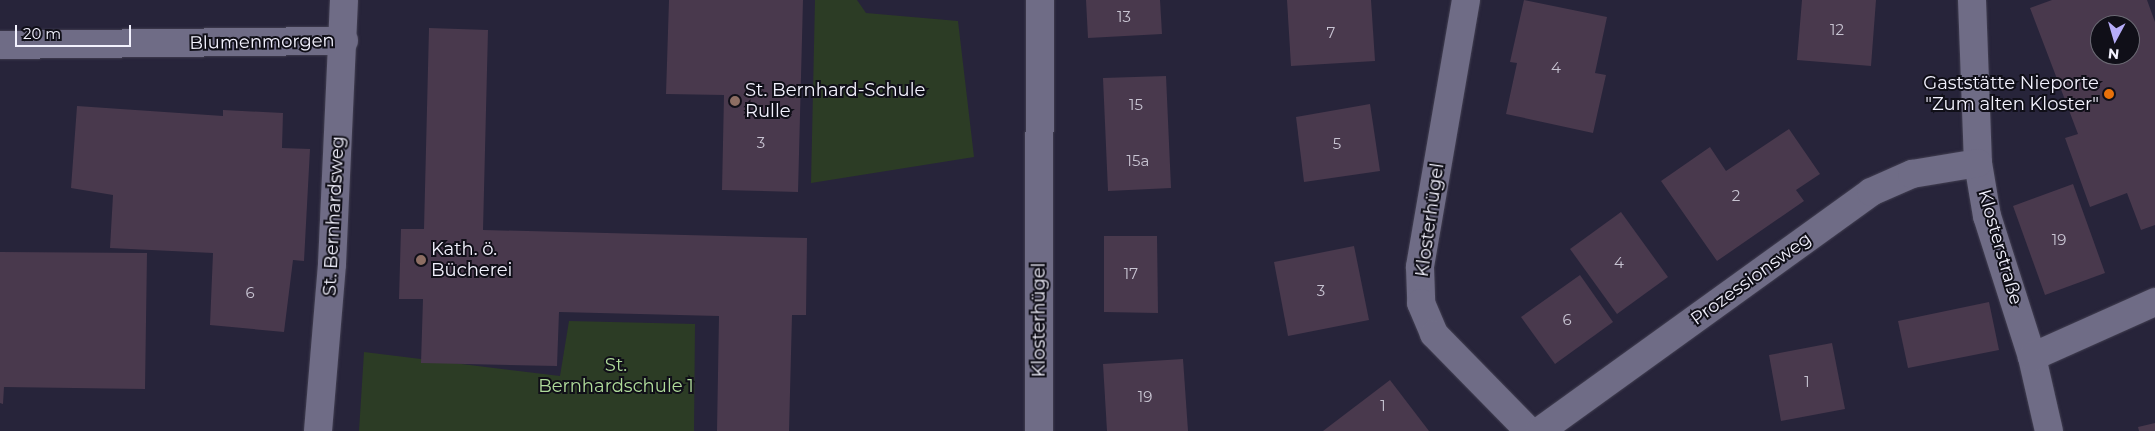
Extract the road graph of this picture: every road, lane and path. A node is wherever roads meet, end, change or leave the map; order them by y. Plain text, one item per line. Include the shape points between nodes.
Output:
1 (344, 0) edge
2 (1040, 0) edge
3 (1466, 0) edge
4 (1972, 0) edge
5 (344, 41) junction
6 (0, 45) edge
7 (1978, 163) junction
8 (2155, 302) edge
9 (2032, 357) junction
10 (1553, 426) edge
11 (318, 431) edge
12 (1039, 431) edge
13 (1529, 431) edge
14 (2049, 431) edge

1 - 5 street, St. Bernhardsweg
2 - 12 street, Klosterhügel
3 - 13 street, Klosterhügel via 1420,267 1421,303 1434,334
4 - 7 street, Klosterstraße
5 - 6 street, Blumenmorgen
5 - 11 street, St. Bernhardsweg via 332,264
7 - 9 street, Klosterstraße via 1987,216
7 - 10 street, Prozessionsweg via 1912,174 1872,192
8 - 9 street
9 - 14 street, Klosterstraße

